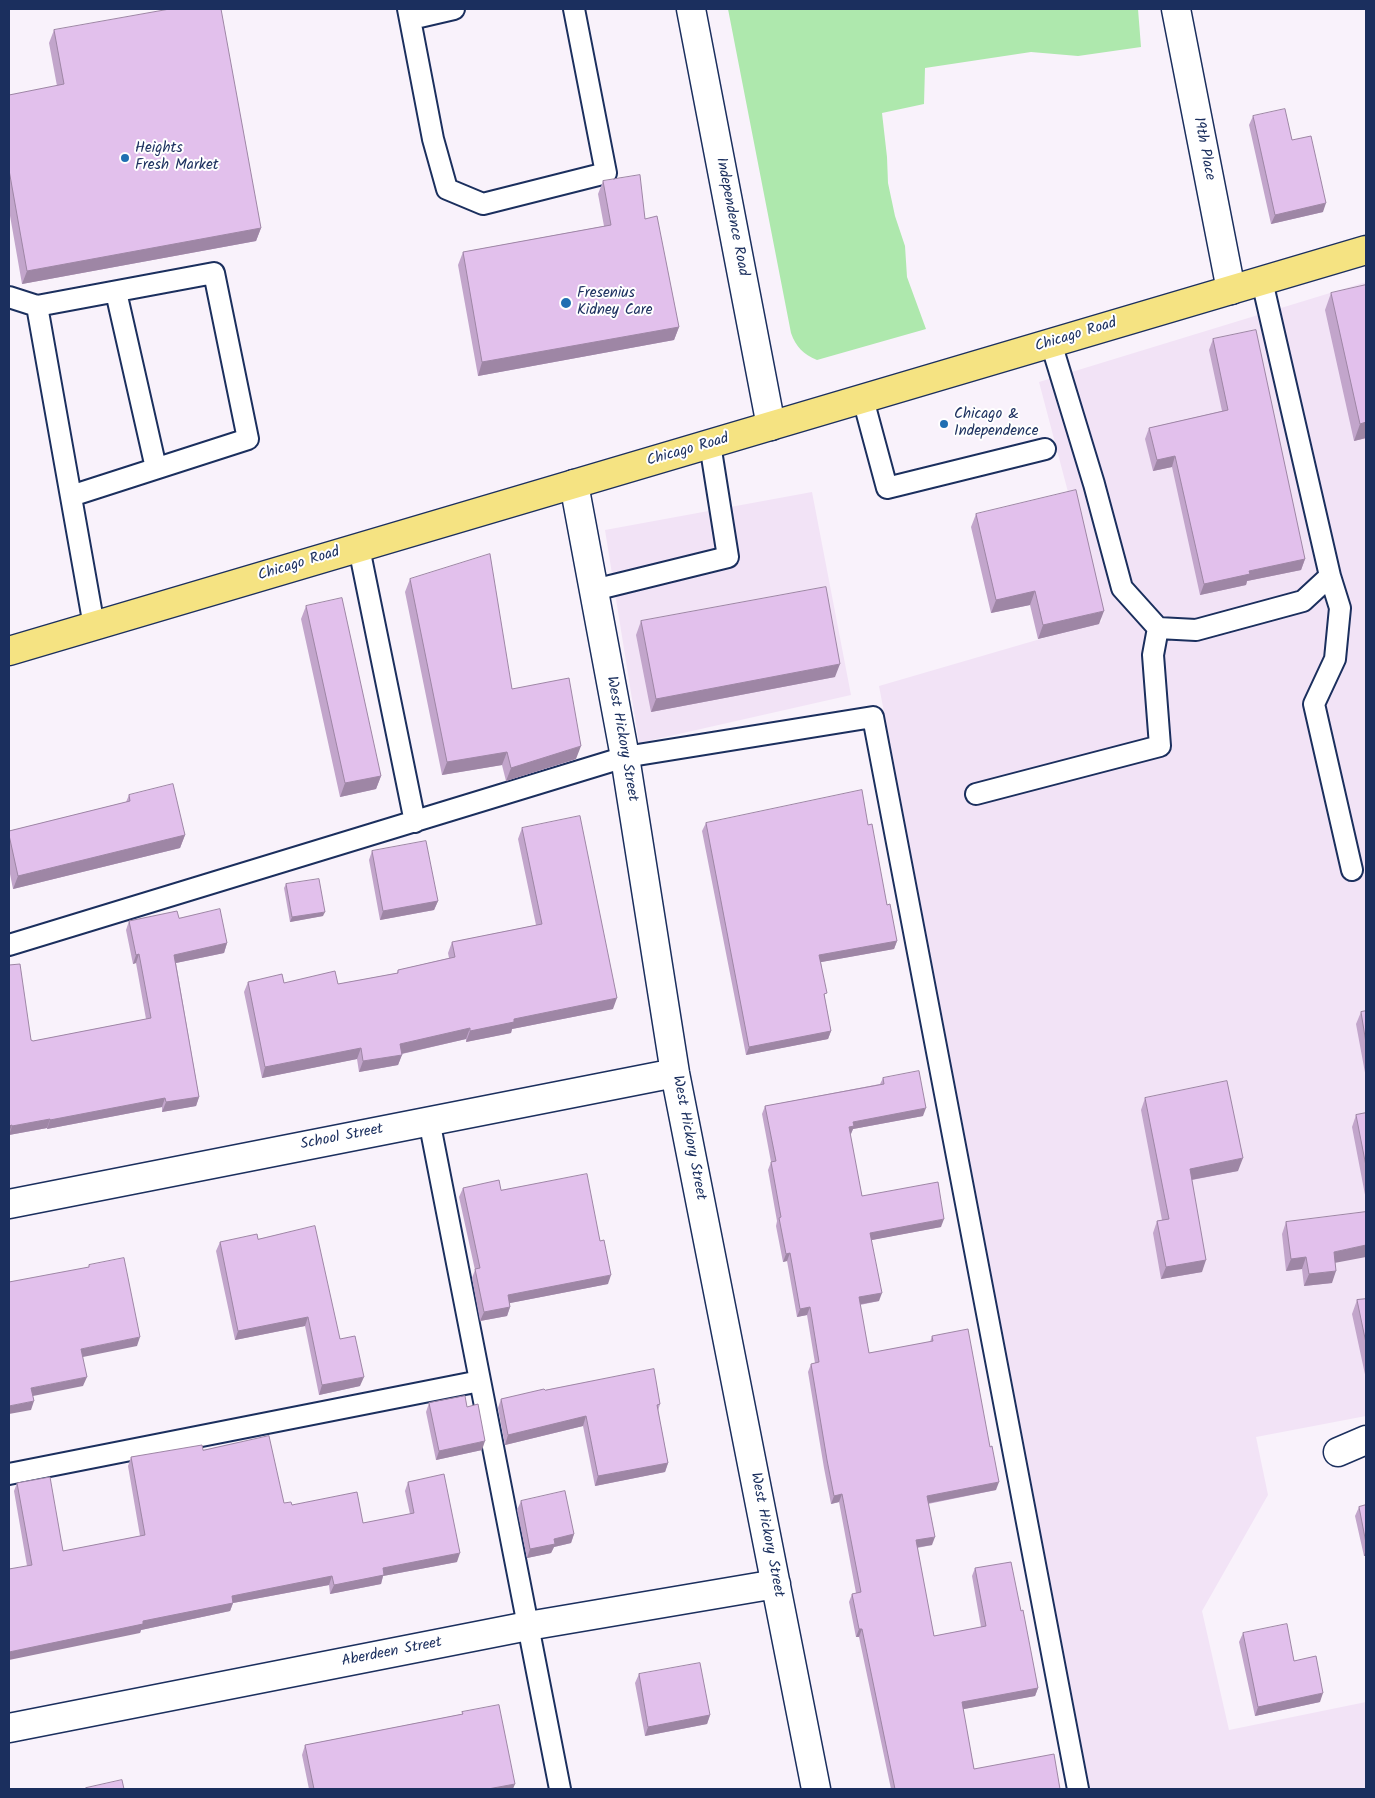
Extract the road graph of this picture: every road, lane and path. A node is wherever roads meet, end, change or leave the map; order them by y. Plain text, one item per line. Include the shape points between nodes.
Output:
1 (454, 9) edge
2 (574, 9) edge
3 (691, 9) edge
4 (1179, 10) edge
5 (410, 14) edge
6 (1366, 250) edge
7 (1262, 280) junction
8 (1231, 290) junction
9 (116, 292) junction
10 (9, 297) edge
11 (37, 306) junction
12 (1051, 343) junction
13 (864, 399) junction
14 (771, 426) junction
15 (710, 444) junction
16 (1045, 449) dead end
17 (156, 468) junction
18 (574, 484) junction
19 (71, 496) junction
20 (359, 548) junction
21 (1330, 576) junction
22 (594, 590) junction
23 (94, 626) junction
24 (1158, 628) junction
25 (9, 652) edge
26 (626, 758) junction
27 (976, 794) dead end
28 (415, 822) junction
29 (1352, 870) dead end
30 (9, 945) edge
31 (675, 1073) junction
32 (430, 1120) junction
33 (9, 1204) edge
34 (480, 1381) junction
35 (1366, 1440) edge
36 (1338, 1452) dead end
37 (9, 1474) edge
38 (776, 1584) junction
39 (528, 1626) junction
40 (9, 1728) edge
41 (560, 1789) edge
42 (816, 1789) edge
43 (1078, 1789) edge

1 - 5 lane
2 - 5 lane via 606,173 483,204 447,189 433,139
3 - 14 street, Independence Road
4 - 8 street, 19th Place
6 - 7 main road, Chicago Road
7 - 8 main road, Chicago Road
7 - 21 lane
8 - 12 main road, Chicago Road
9 - 11 lane
9 - 17 lane
9 - 17 lane via 214,274 248,439
10 - 11 lane
11 - 19 lane
12 - 13 main road, Chicago Road
12 - 24 lane via 1122,588
13 - 14 main road, Chicago Road
13 - 16 lane via 887,488
14 - 15 main road, Chicago Road
15 - 18 main road, Chicago Road
15 - 22 lane via 728,557
17 - 19 lane
18 - 20 main road, Chicago Road
18 - 22 street, West Hickory Street
19 - 23 lane
20 - 23 main road, Chicago Road
20 - 28 lane
21 - 24 lane via 1304,601 1196,630
21 - 29 lane via 1340,608 1335,659 1314,704
22 - 26 street, West Hickory Street
23 - 25 main road, Chicago Road
24 - 27 lane via 1153,655 1160,746
26 - 28 lane
26 - 31 street, West Hickory Street
26 - 43 lane via 873,717
28 - 30 lane
31 - 32 street, School Street
31 - 38 street, West Hickory Street
32 - 33 street, School Street
32 - 34 lane
34 - 37 lane
34 - 39 lane
35 - 36 street
38 - 39 street, Aberdeen Street
38 - 42 street, West Hickory Street
39 - 40 street, Aberdeen Street
39 - 41 lane

